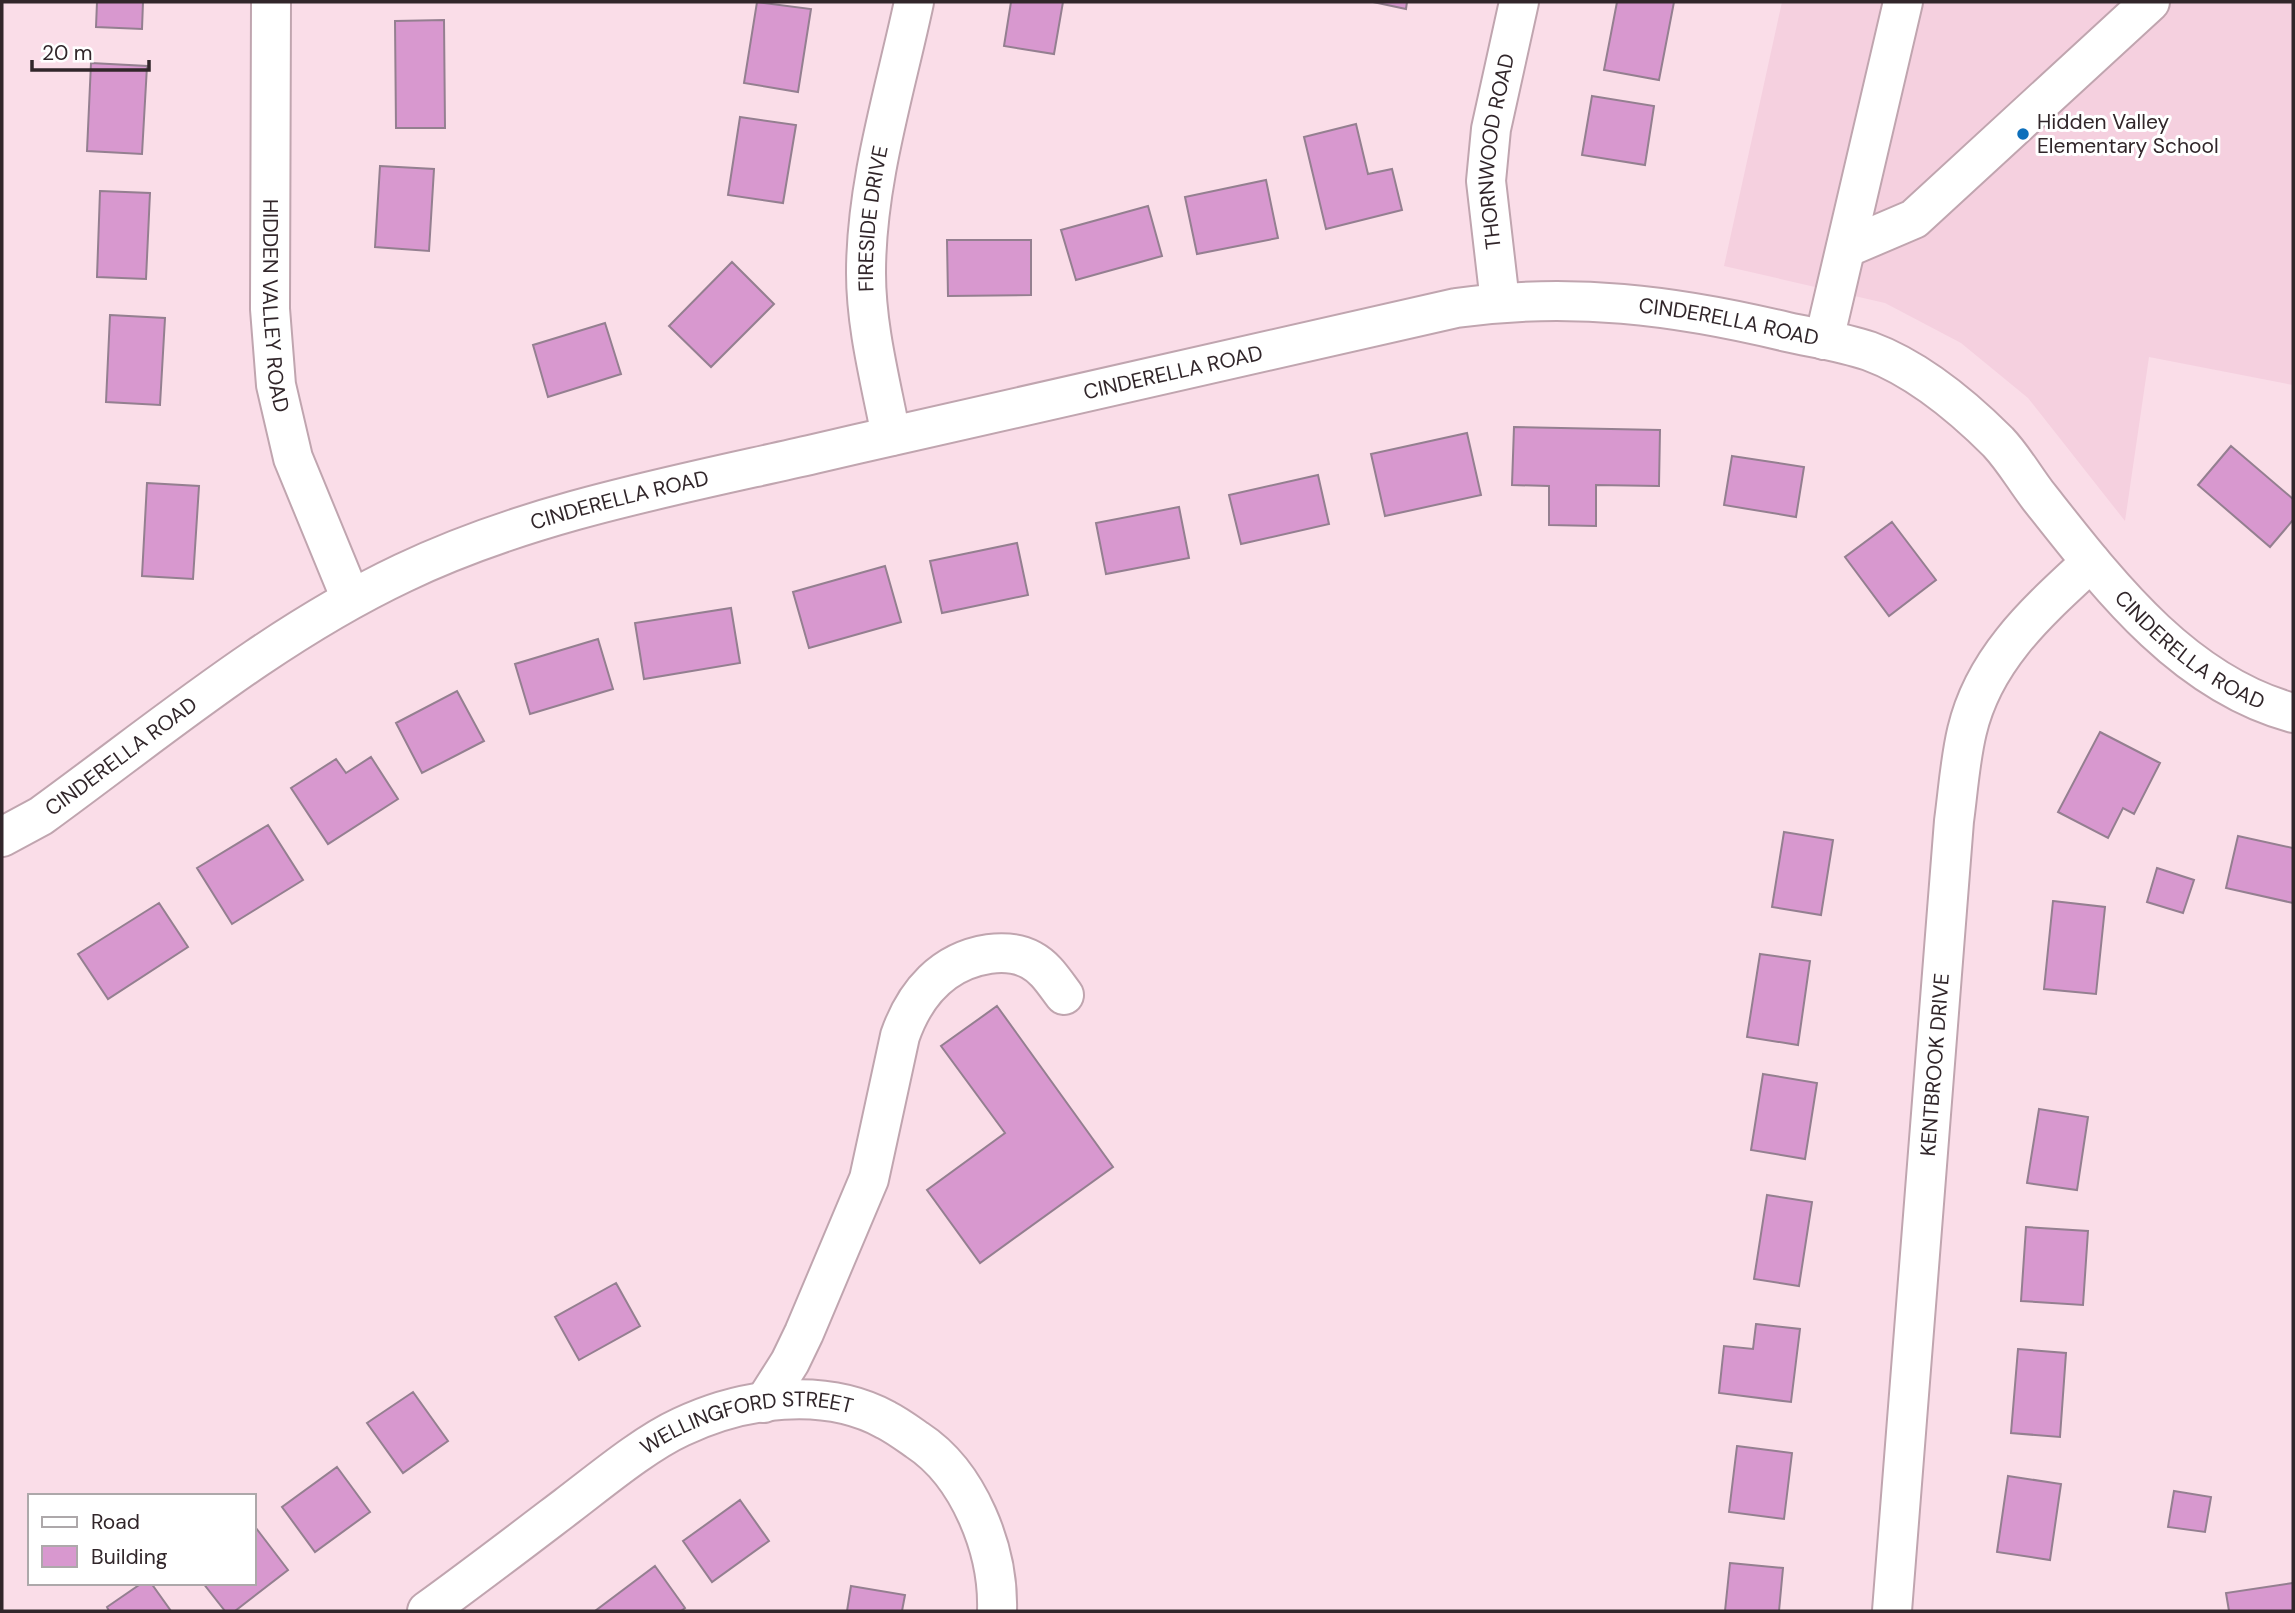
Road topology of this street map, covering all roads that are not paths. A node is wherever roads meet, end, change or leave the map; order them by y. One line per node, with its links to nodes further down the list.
1 (271, 2): 11 (street, HIDDEN VALLEY ROAD)
2 (914, 2): 9 (street, FIRESIDE DRIVE)
3 (1519, 2): 7 (street, THORNWOOD ROAD)
4 (1903, 2): 6 (street)
5 (2150, 2): 6 (street)
6 (1846, 248): 8 (street)
7 (1500, 302): 8 (street, CINDERELLA ROAD); 9 (street, CINDERELLA ROAD)
8 (1824, 340): 10 (street, CINDERELLA ROAD)
9 (891, 436): 11 (street, CINDERELLA ROAD)
10 (2091, 562): 12 (street, CINDERELLA ROAD); 18 (street, KENTBROOK DRIVE)
11 (351, 599): 13 (street, CINDERELLA ROAD)
12 (2293, 713)
13 (2, 836)
14 (1064, 995): 15 (street)
15 (764, 1403): 16 (street, WELLINGFORD STREET); 17 (street, WELLINGFORD STREET)
16 (427, 1611)
17 (997, 1611)
18 (1892, 1611)

